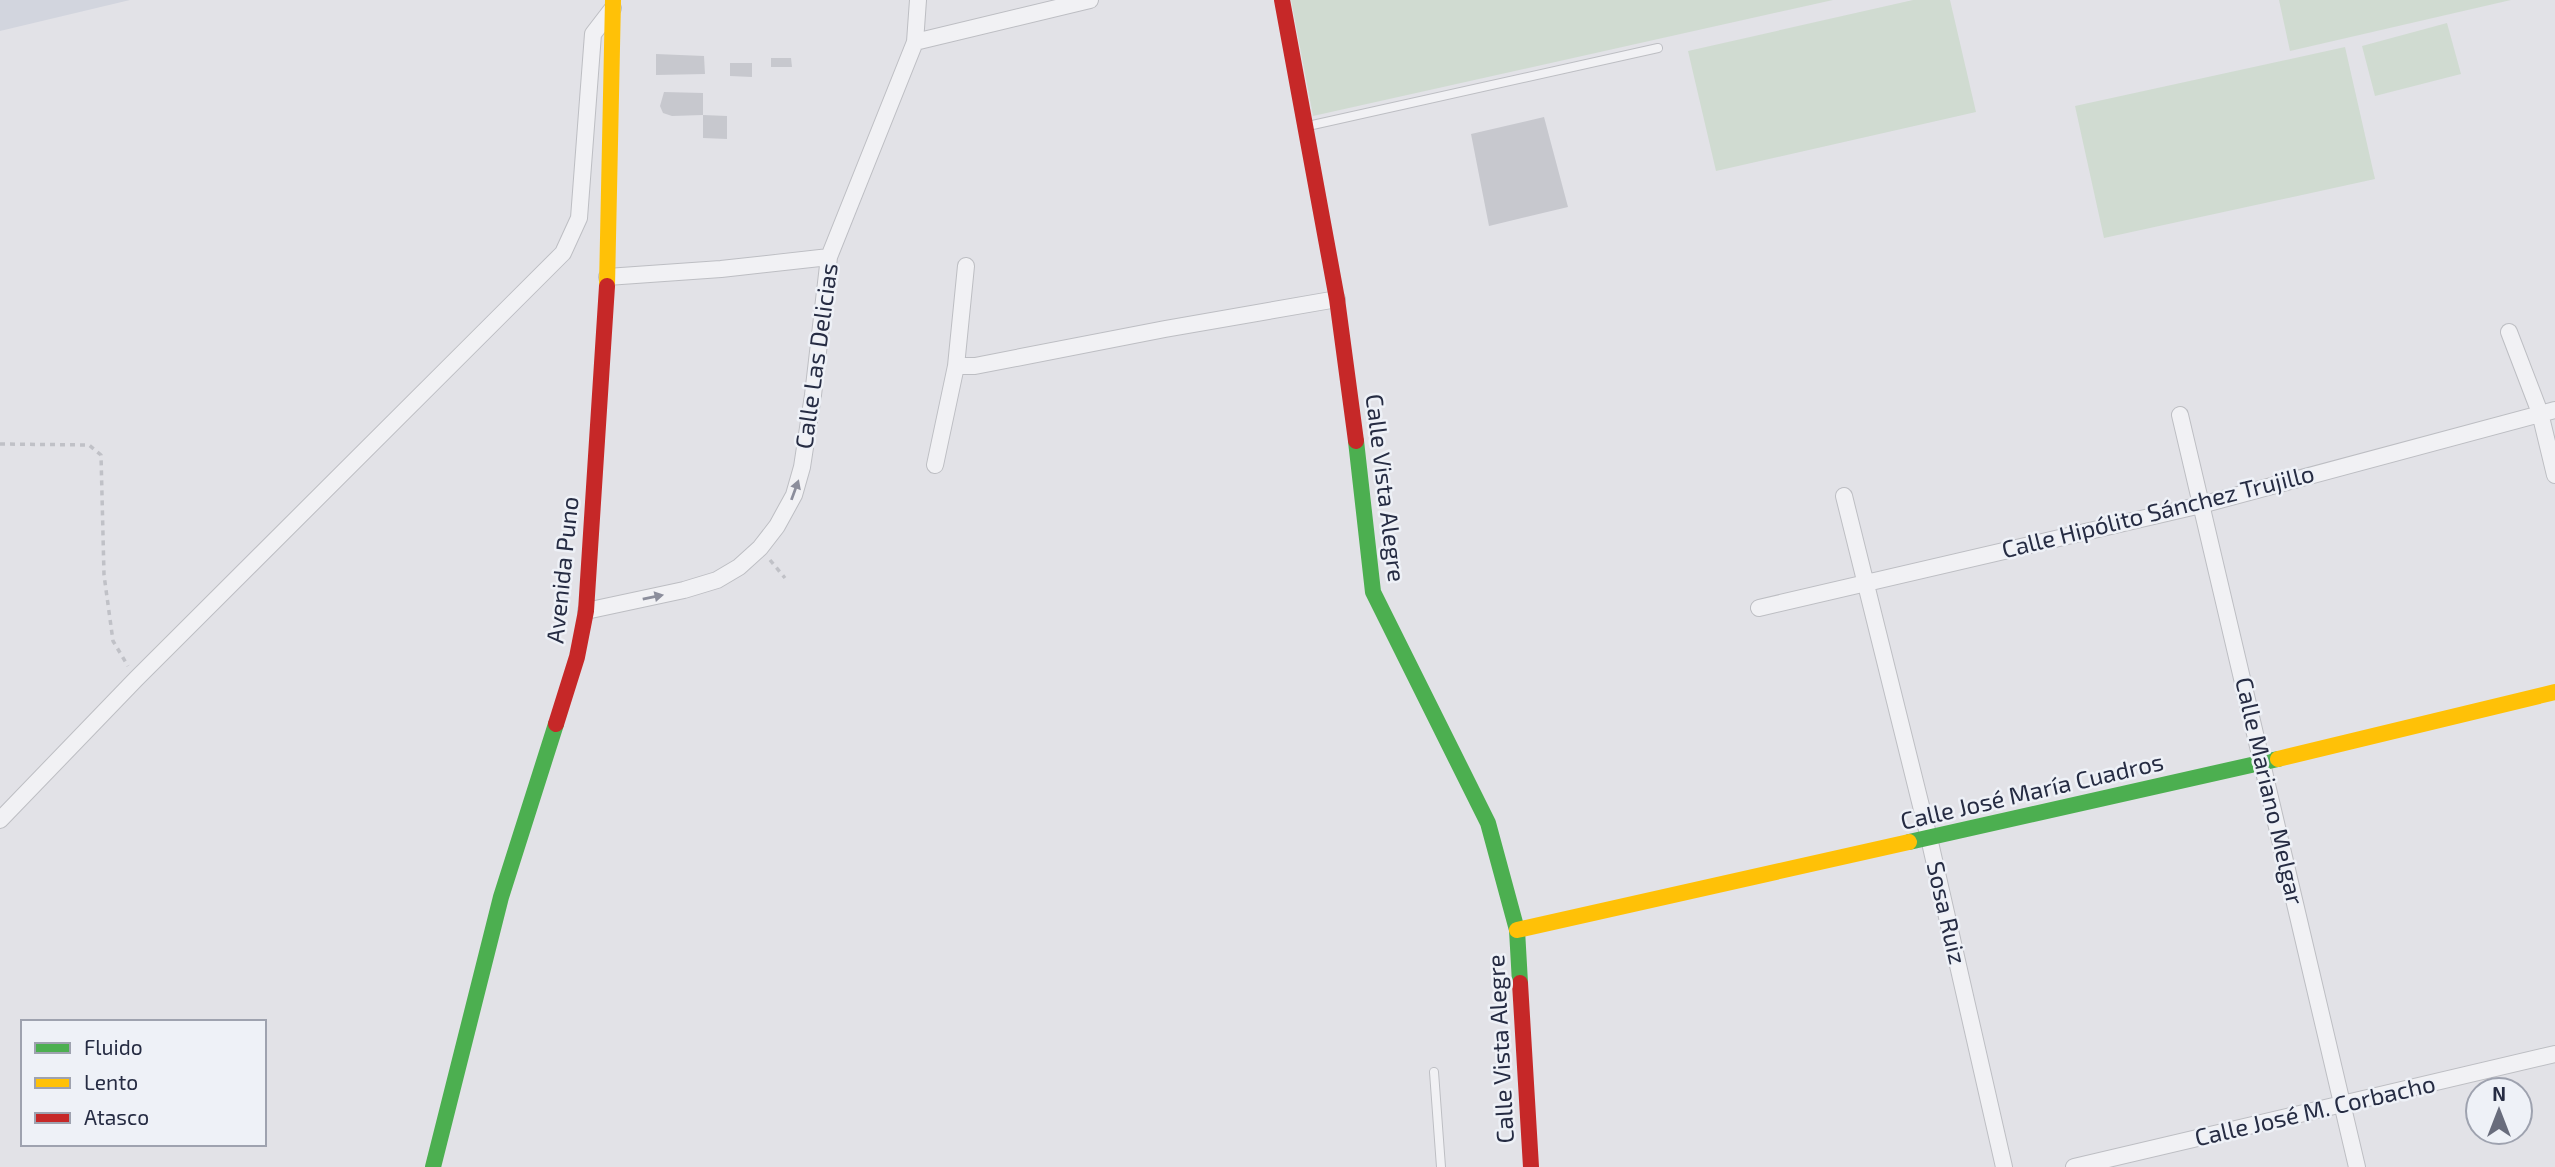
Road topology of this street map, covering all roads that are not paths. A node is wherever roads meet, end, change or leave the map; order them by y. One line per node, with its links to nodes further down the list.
1 (918, 0): 5 (street, Calle Las Delicias)
2 (1090, 0): 5 (street)
3 (1282, 0): 7 (street, Calle Vista Alegre)
4 (613, 4): 10 (street, Avenida Puno); 25 (street)
5 (915, 42): 8 (street, Calle Las Delicias)
6 (1658, 48): 7 (lane)
7 (1305, 126): 11 (street, Calle Vista Alegre)
8 (829, 257): 10 (street); 22 (street, Calle Las Delicias, one-way to 8)
9 (966, 266): 13 (street)
10 (607, 277): 22 (street, Avenida Puno)
11 (1337, 299): 13 (street); 27 (street, Calle Vista Alegre)
12 (2509, 332): 14 (street)
13 (956, 366): 16 (street)
14 (2547, 412): 17 (street); 19 (street, Calle Hipólito Sánchez Trujillo)
15 (2180, 415): 19 (street, Calle Mariano Melgar)
16 (935, 465)
17 (2555, 475)
18 (1844, 496): 20 (street, Sosa Ruiz)
19 (2201, 505): 20 (street, Calle Hipólito Sánchez Trujillo); 24 (street, Calle Mariano Melgar)
20 (1866, 582): 21 (street, Calle Hipólito Sánchez Trujillo); 26 (street, Sosa Ruiz)
21 (1759, 608)
22 (586, 611): 31 (street, Avenida Puno)
23 (2555, 692): 24 (street, Calle José María Cuadros)
24 (2262, 763): 26 (street, Calle José María Cuadros); 30 (street, Calle Mariano Melgar)
25 (0, 820)
26 (1929, 838): 27 (street, Calle José María Cuadros); 34 (street, Sosa Ruiz)
27 (1517, 930): 33 (street, Calle Vista Alegre)
28 (2555, 1054): 30 (street, Calle José M. Corbacho)
29 (1434, 1072): 32 (lane)
30 (2342, 1105): 35 (street, Calle José M. Corbacho); 36 (street, Calle Mariano Melgar)
31 (433, 1167)
32 (1441, 1167)
33 (1531, 1167)
34 (2004, 1167)
35 (2074, 1167)
36 (2357, 1167)

